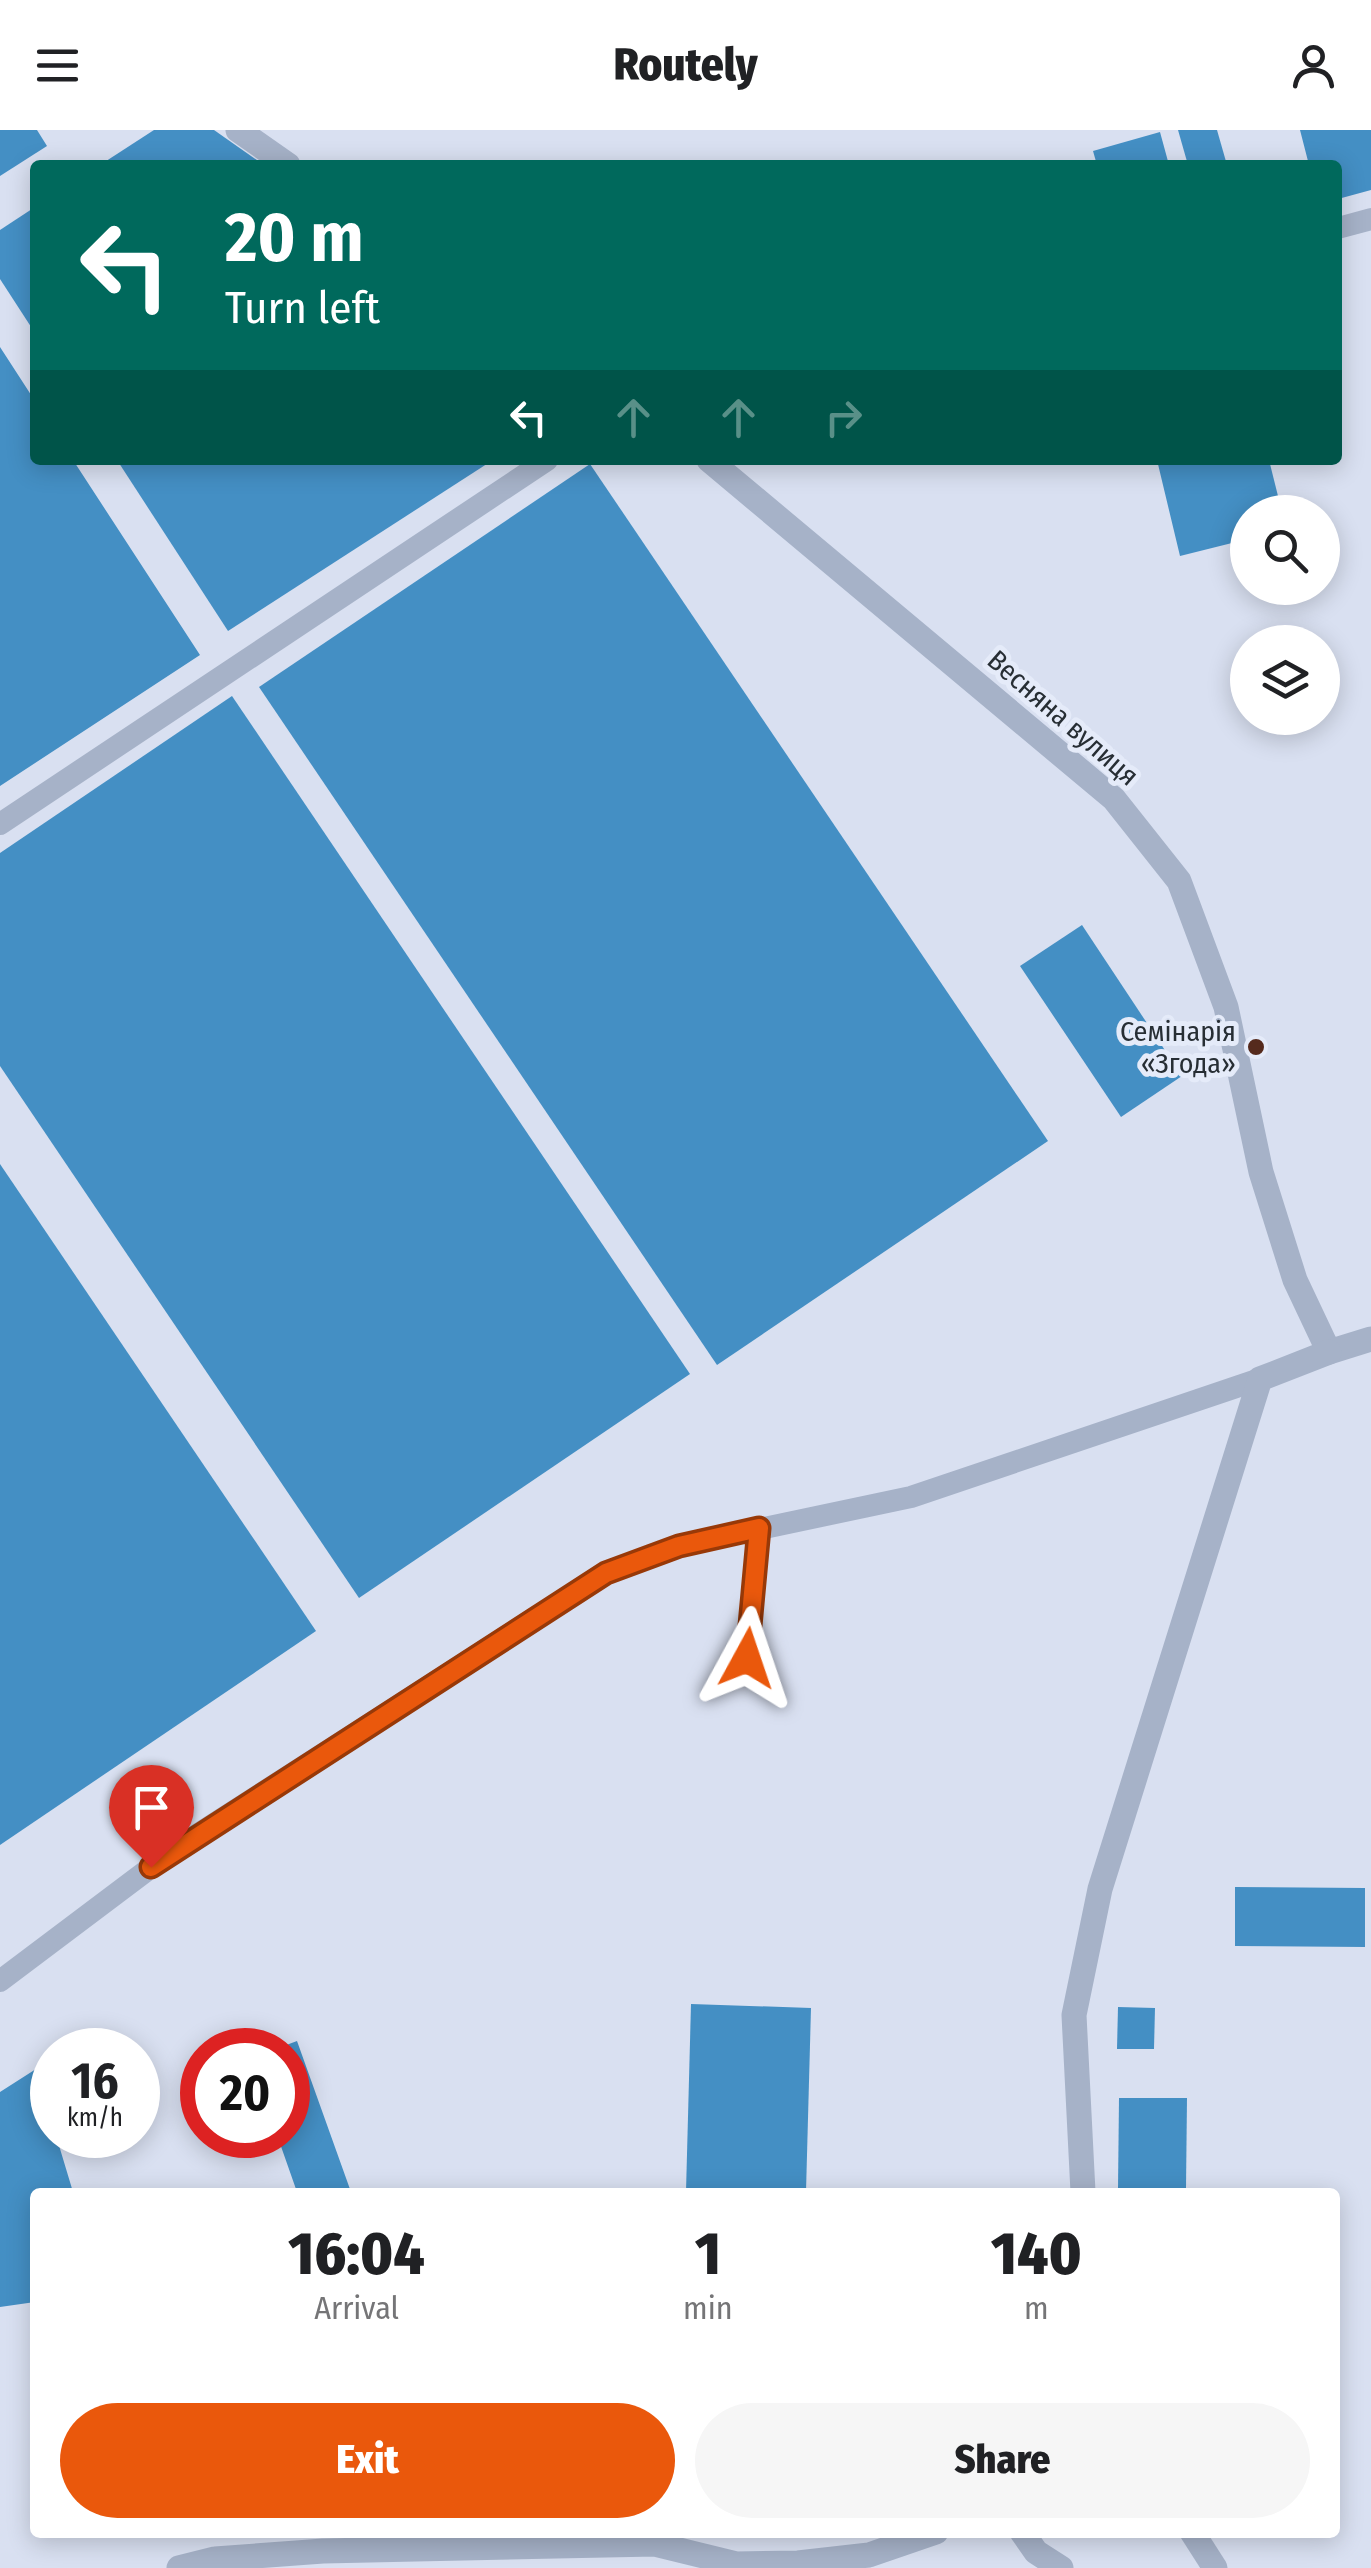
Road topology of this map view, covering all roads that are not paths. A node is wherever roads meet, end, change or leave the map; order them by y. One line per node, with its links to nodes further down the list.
1 (238, 130): 2 (street)
2 (281, 160)
3 (1371, 219): 4 (lane)
4 (1342, 227)
5 (539, 465): 7 (lane)
6 (716, 465): 9 (street, Весняна вулиця)
7 (0, 824)
8 (1371, 1338): 9 (street)
9 (1329, 1352): 10 (street)
10 (1260, 1379): 11 (lane); 14 (street)
11 (759, 1528): 12 (lane); 13 (lane)
12 (747, 1658)
13 (0, 1982)
14 (1083, 2188)
15 (919, 2538): 18 (street)
16 (1196, 2538): 20 (street)
17 (1031, 2551): 19 (street)
18 (178, 2568)
19 (1061, 2568)
20 (1215, 2568)

